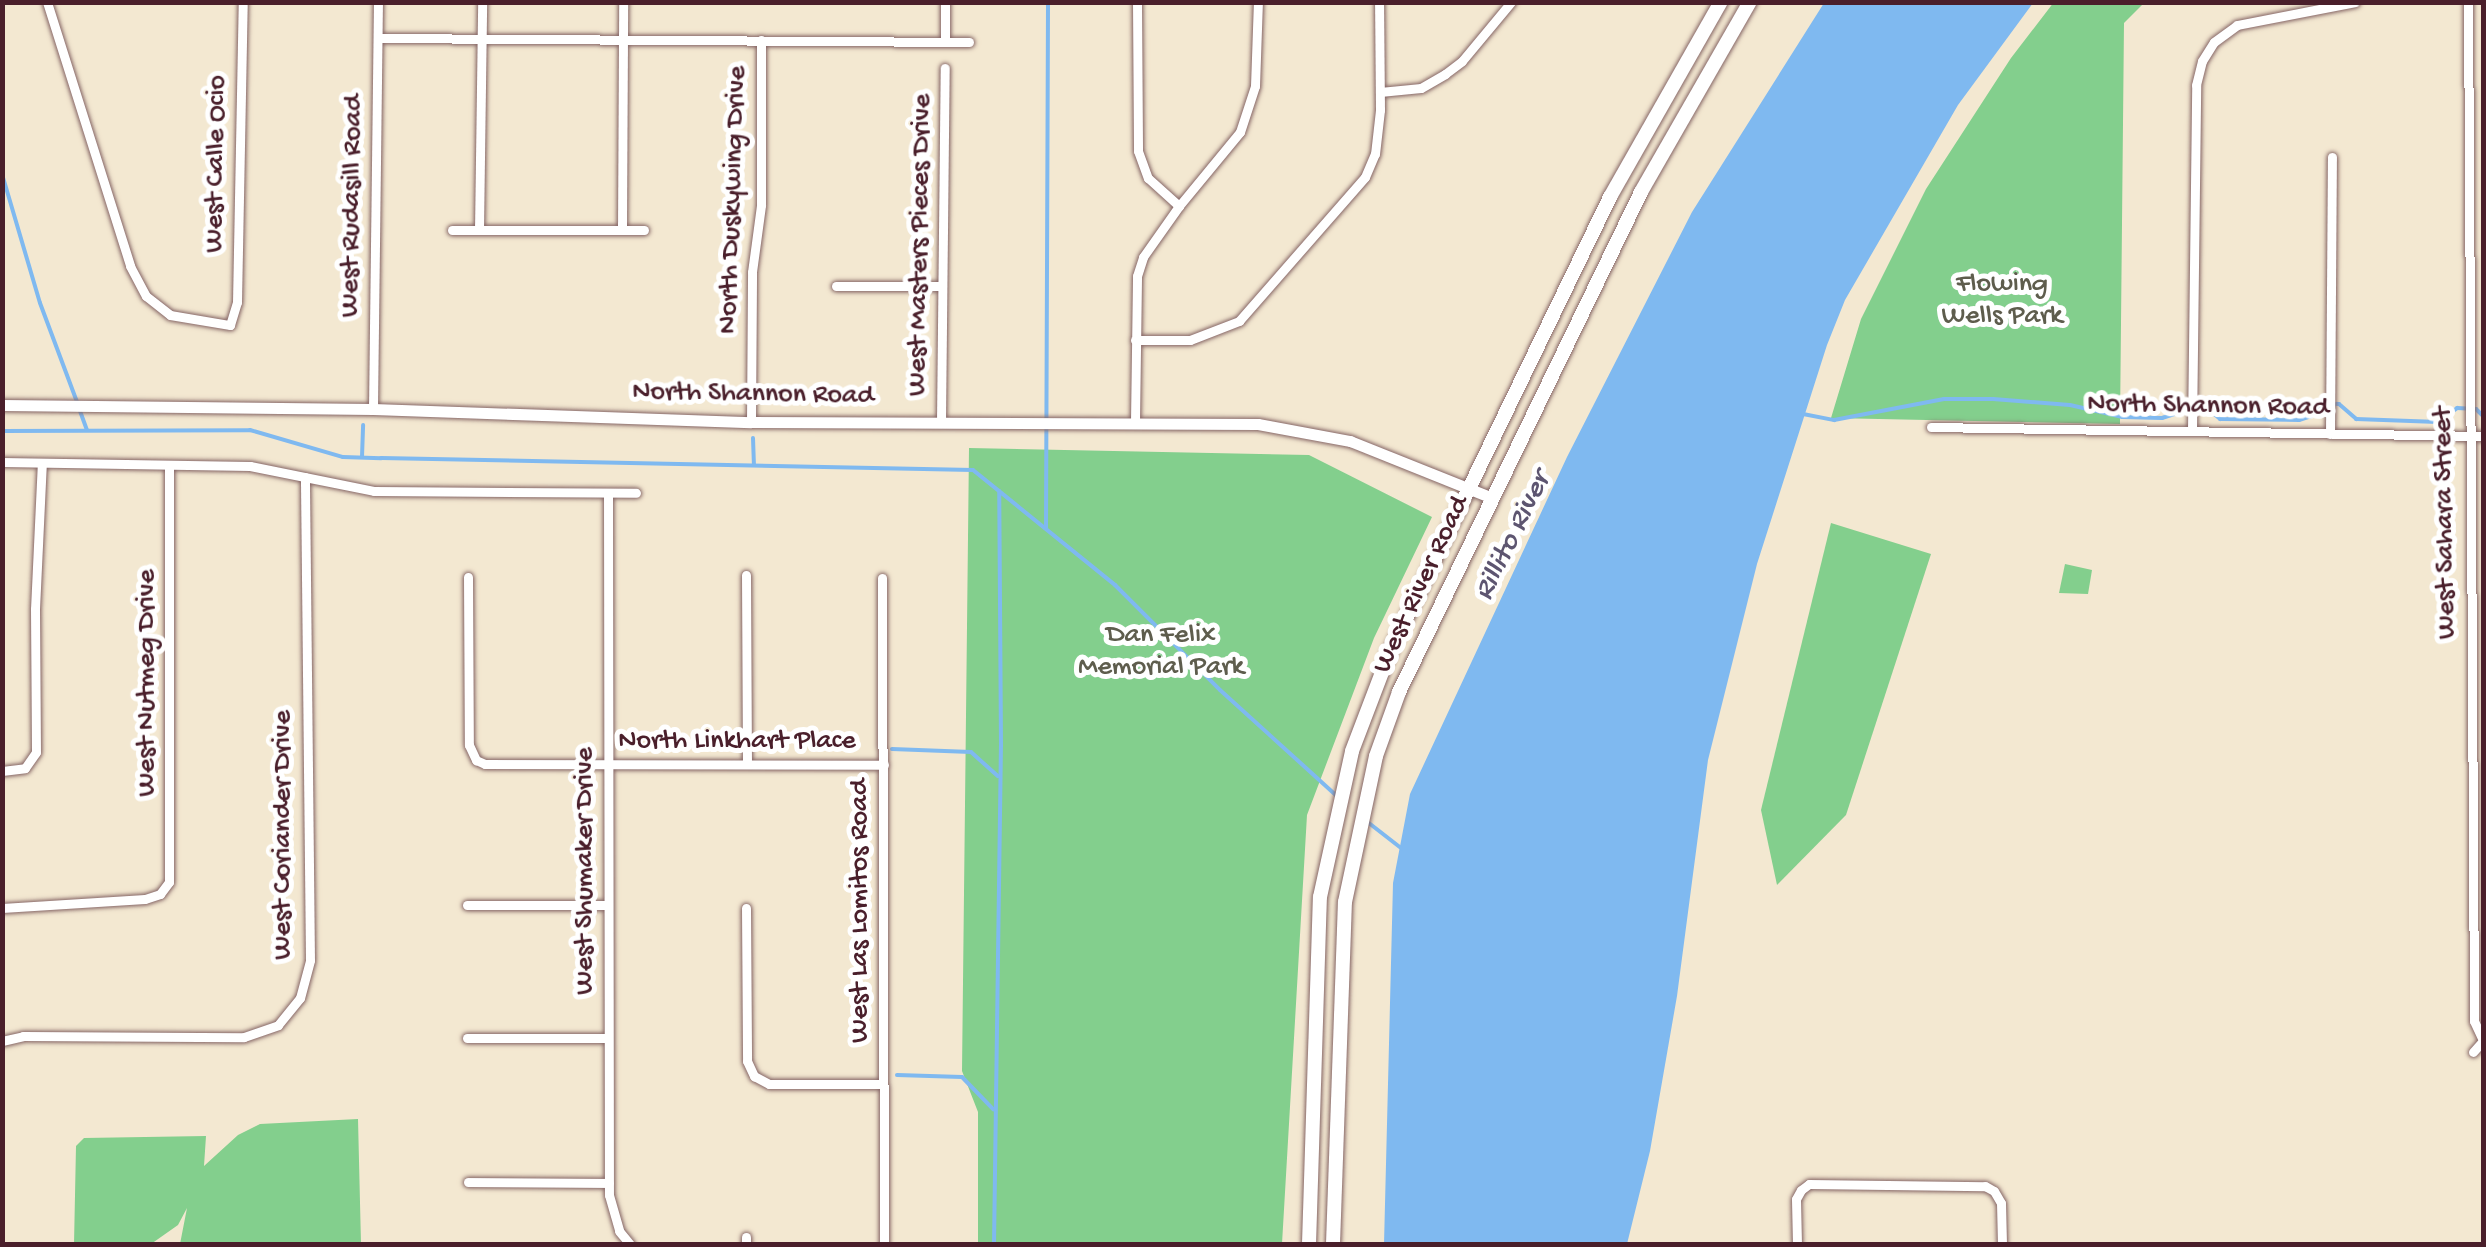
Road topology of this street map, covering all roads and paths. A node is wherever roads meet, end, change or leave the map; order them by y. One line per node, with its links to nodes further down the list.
1 (47, 2): 2 (street, West Calle Ocio)
2 (242, 2)
3 (378, 2): 15 (street, West Rudasill Road)
4 (482, 2): 16 (street)
5 (623, 2): 17 (street)
6 (945, 2): 19 (street)
7 (1137, 2): 24 (street)
8 (1258, 2): 24 (street)
9 (1379, 2): 22 (street)
10 (1511, 2): 22 (street)
11 (1721, 2): 46 (main road, West River Road)
12 (1750, 2): 49 (main road, West River Road)
13 (2355, 2): 38 (street)
14 (2468, 2): 40 (street, West Sahara Street)
15 (378, 38): 16 (street); 33 (street, West Rudasill Road)
16 (481, 40): 17 (street); 26 (street)
17 (623, 40): 18 (street); 27 (street)
18 (761, 40): 19 (street); 34 (street, North Duskywing Drive)
19 (945, 42): 20 (street)
20 (970, 42)
21 (945, 68): 30 (street, West Masters Pieces Drive)
22 (1380, 92): 31 (street)
23 (2332, 157): 39 (street)
24 (1178, 206): 31 (street)
25 (452, 230): 26 (street)
26 (478, 230): 27 (street)
27 (622, 230): 28 (street)
28 (644, 230)
29 (836, 286): 30 (street)
30 (942, 286): 35 (street, West Masters Pieces Drive)
31 (1135, 340): 36 (street)
32 (2, 405): 33 (street, North Shannon Road)
33 (373, 409): 34 (street, North Shannon Road)
34 (751, 422): 35 (street, North Shannon Road)
35 (941, 422): 36 (street, North Shannon Road)
36 (1136, 422): 46 (street, North Shannon Road)
37 (1931, 427): 38 (street, North Shannon Road)
38 (2192, 431): 39 (street, North Shannon Road)
39 (2330, 434): 40 (street, North Shannon Road)
40 (2468, 436): 41 (street, North Shannon Road); 64 (street, West Sahara Street)
41 (2484, 436)
42 (2, 462): 43 (street)
43 (42, 463): 44 (street); 56 (street)
44 (169, 468): 45 (street); 59 (street, West Nutmeg Drive)
45 (305, 477): 47 (street); 63 (street, West Coriander Drive)
46 (1468, 487): 49 (street, North Shannon Road); 71 (main road, West River Road)
47 (608, 493): 48 (street); 55 (street, West Shumaker Drive)
48 (636, 493)
49 (1490, 498): 72 (main road, West River Road)
50 (746, 575): 53 (street)
51 (468, 577): 55 (street, North Linkhart Place)
52 (882, 578): 54 (street, West Las Lomitos Road)
53 (747, 764): 54 (street, North Linkhart Place); 55 (street, North Linkhart Place)
54 (884, 765): 66 (street, West Las Lomitos Road)
55 (608, 766): 58 (street, West Shumaker Drive)
56 (2, 771)
57 (467, 904): 58 (street)
58 (608, 904): 62 (street, West Shumaker Drive)
59 (2, 908)
60 (746, 908): 66 (street)
61 (467, 1038): 62 (street)
62 (608, 1038): 68 (street, West Shumaker Drive)
63 (2, 1041)
64 (2483, 1041): 65 (street)
65 (2473, 1052)
66 (884, 1084): 70 (street, West Las Lomitos Road)
67 (468, 1182): 68 (street)
68 (609, 1182): 69 (street, West Shumaker Drive)
69 (630, 1244)
70 (884, 1244)
71 (1308, 1244)
72 (1333, 1244)
73 (1797, 1244): 74 (street)
74 (2002, 1244)

